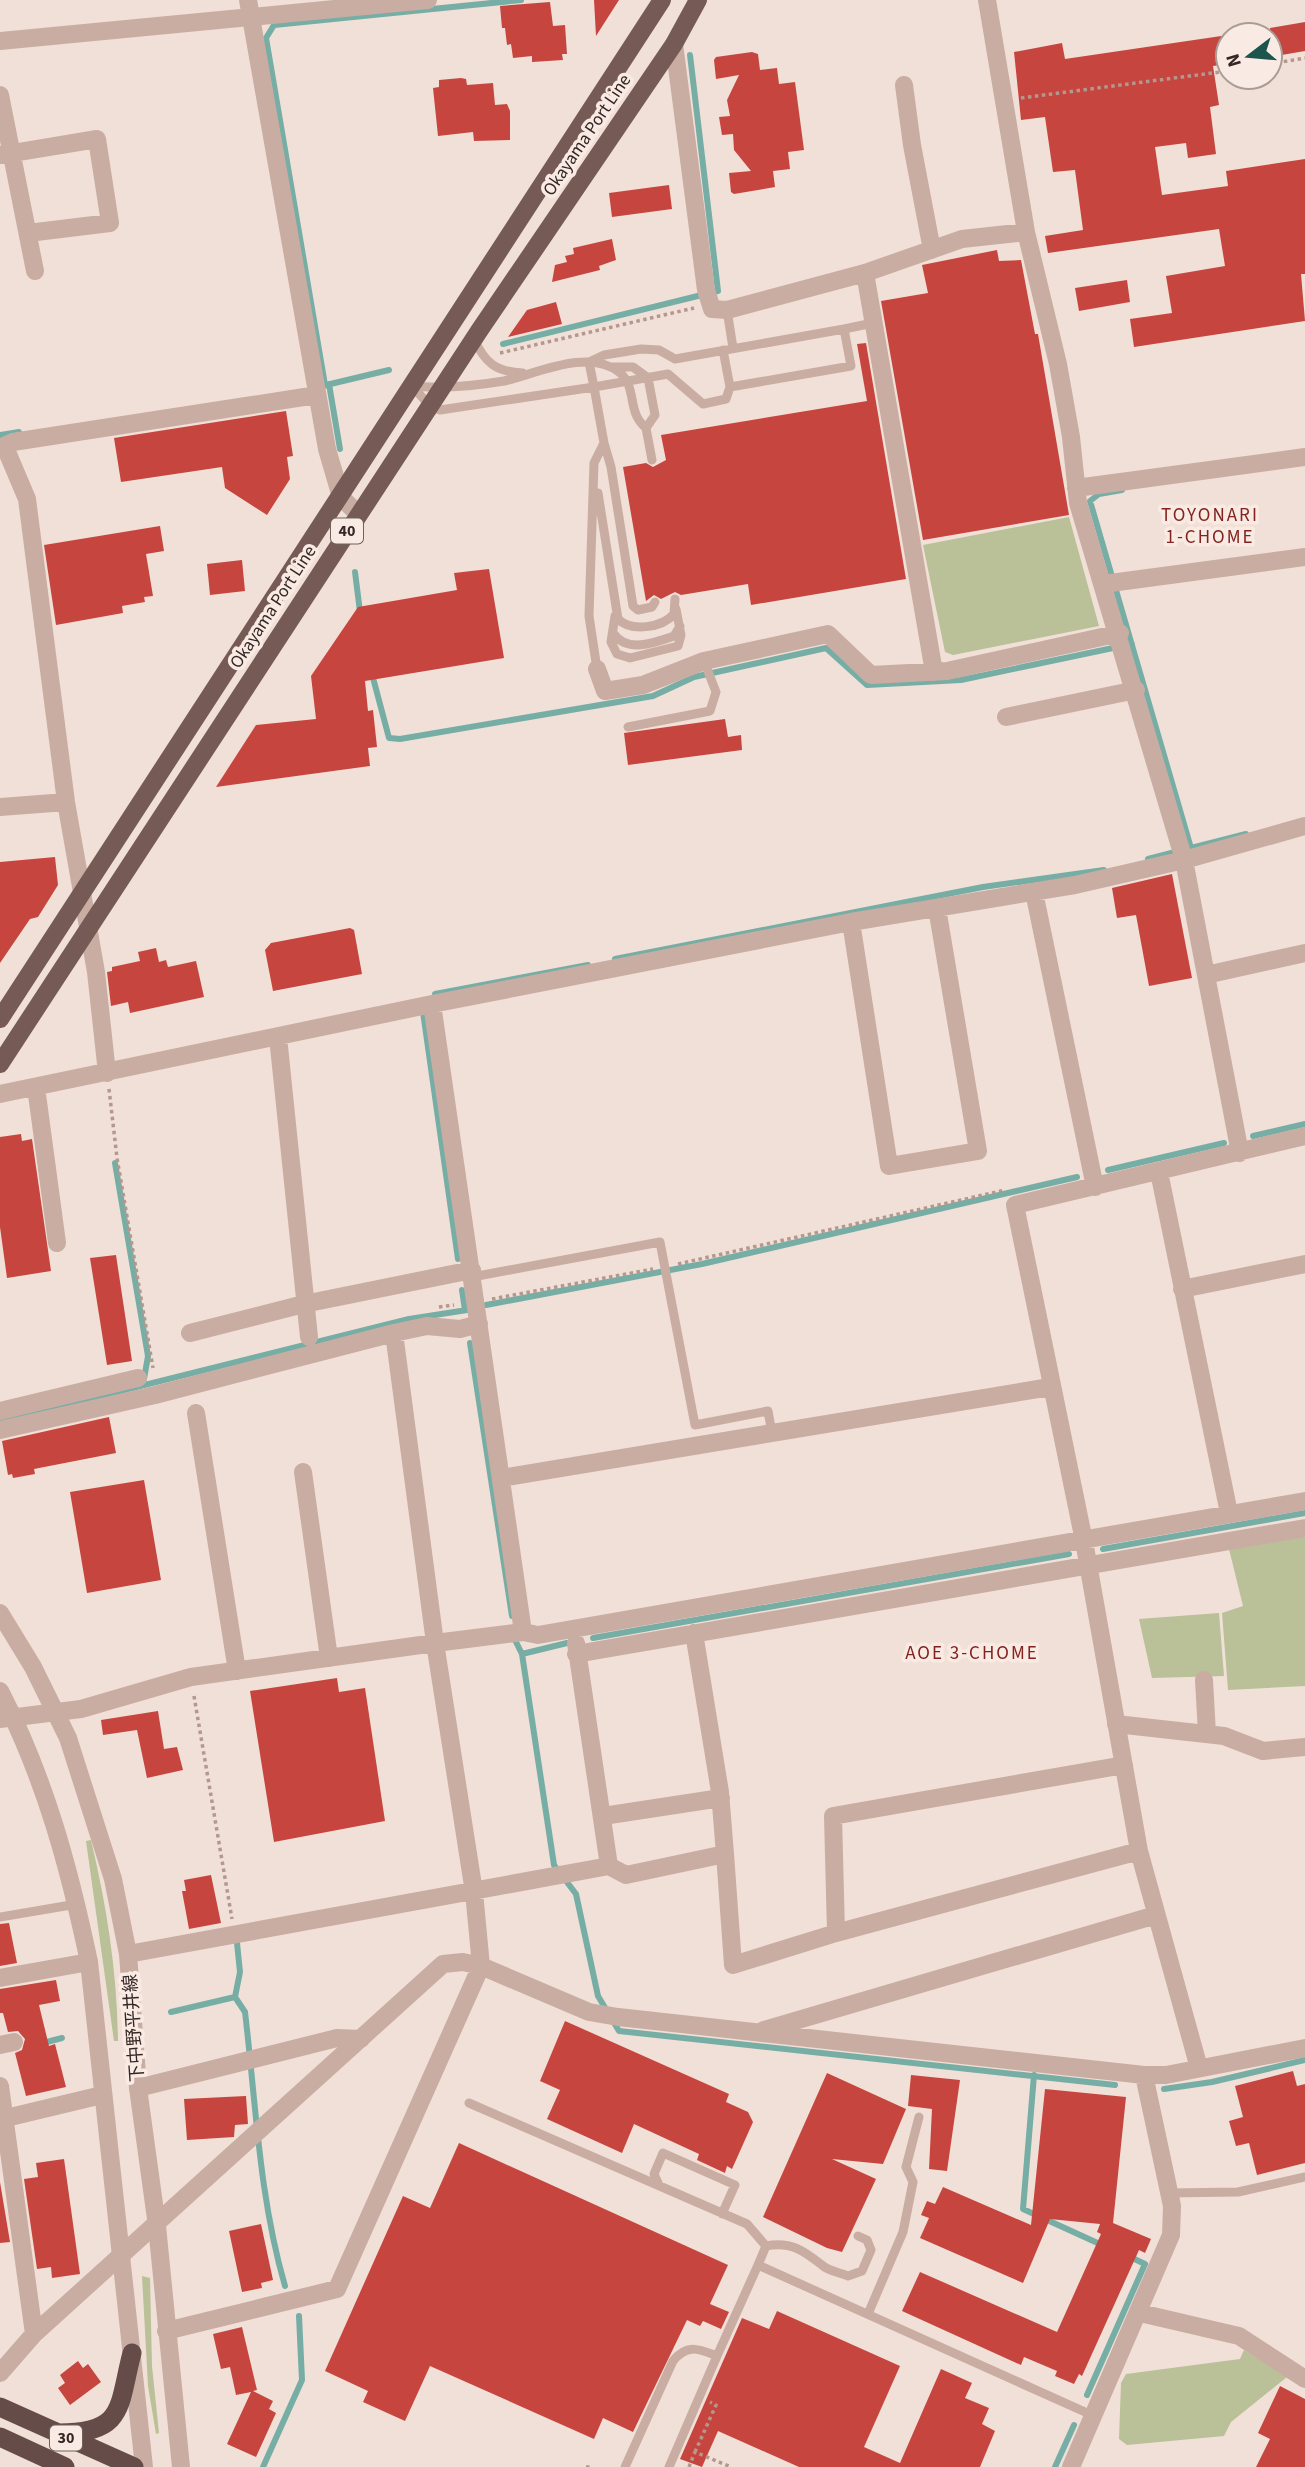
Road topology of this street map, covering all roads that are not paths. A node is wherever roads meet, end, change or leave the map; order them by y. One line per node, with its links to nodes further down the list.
1 (248, 0): 6 (street)
2 (428, 0): 6 (street)
3 (662, 0): 27 (main road, Okayama Port Line / 40)
4 (698, 0): 8 (main road, Okayama Port Line / 40)
5 (987, 0): 12 (street)
6 (251, 19): 7 (street); 31 (street)
7 (0, 41)
8 (674, 44): 17 (street); 20 (main road, Okayama Port Line / 40)
9 (904, 85): 14 (street)
10 (0, 95): 11 (street)
11 (7, 153): 13 (street); 13 (street)
12 (1026, 232): 14 (street); 39 (street)
13 (28, 233): 15 (street)
14 (932, 250): 16 (street)
15 (34, 271)
16 (865, 274): 17 (street); 18 (street)
17 (727, 310): 21 (lane)
18 (873, 323): 19 (lane); 49 (street)
19 (844, 329): 21 (lane); 29 (lane)
20 (474, 339): 24 (lane); 30 (main road, Okayama Port Line / 40)
21 (728, 349): 22 (lane); 29 (lane)
22 (589, 362): 23 (lane); 24 (lane); 28 (lane)
23 (605, 367): 25 (lane); 26 (lane)
24 (528, 373): 30 (lane)
25 (648, 378): 26 (lane); 29 (lane); 33 (lane)
26 (626, 382): 28 (lane); 33 (lane)
27 (412, 386): 30 (lane); 32 (lane); 40 (main road, Okayama Port Line / 40)
28 (594, 387): 32 (lane); 34 (lane)
29 (730, 387)
30 (443, 388): 32 (main road, Okayama Port Line / 40)
31 (317, 395): 35 (street); 40 (street)
32 (431, 407): 41 (main road, Okayama Port Line / 40)
33 (646, 428): 37 (lane)
34 (604, 443): 38 (lane); 44 (lane)
35 (2, 447): 53 (street)
36 (1305, 457): 39 (street)
37 (652, 460)
38 (594, 463): 45 (lane); 48 (lane)
39 (1076, 488): 43 (street)
40 (341, 497): 41 (street); 58 (main road, Okayama Port Line / 40)
41 (358, 514): 61 (main road, Okayama Port Line / 40)
42 (1305, 557): 43 (street)
43 (1110, 583): 46 (street)
44 (655, 602)
45 (615, 614): 45 (lane)
46 (1122, 642): 49 (street); 50 (street)
47 (705, 664): 48 (street); 49 (street); 52 (lane)
48 (597, 669)
49 (934, 672)
50 (1136, 690): 51 (street); 56 (street)
51 (1006, 717)
52 (628, 727)
53 (66, 802): 54 (street); 58 (street)
54 (0, 807)
55 (1305, 825): 56 (street)
56 (1182, 853): 57 (street); 63 (street)
57 (1034, 891): 59 (street); 74 (street)
58 (81, 894): 61 (street); 65 (main road, Okayama Port Line / 40)
59 (937, 908): 60 (street); 60 (street)
60 (851, 922): 64 (street)
61 (87, 932): 67 (main road, Okayama Port Line / 40); 68 (street)
62 (1305, 953): 63 (street)
63 (1206, 975): 72 (street)
64 (432, 1004): 66 (street); 77 (street)
65 (0, 1019)
66 (278, 1037): 68 (street); 79 (street)
67 (0, 1064)
68 (107, 1073): 69 (street)
69 (36, 1087): 70 (street); 75 (street)
70 (0, 1094)
71 (1304, 1140): 72 (street)
72 (1240, 1153): 73 (street)
73 (1159, 1172): 74 (street); 78 (street)
74 (1095, 1186): 85 (street)
75 (57, 1242)
76 (1305, 1264): 78 (street)
77 (472, 1274): 79 (street); 80 (street); 89 (lane)
78 (1182, 1289): 93 (street)
79 (304, 1304): 81 (street); 83 (street)
80 (479, 1324): 82 (street); 91 (street)
81 (190, 1333)
82 (394, 1333): 88 (street); 101 (street)
83 (309, 1337)
84 (145, 1378): 86 (street)
85 (1050, 1387): 89 (street); 95 (street)
86 (0, 1410)
87 (196, 1413): 104 (street)
88 (0, 1430)
89 (772, 1433): 91 (street)
90 (303, 1472): 103 (street)
91 (501, 1478): 99 (street)
92 (1305, 1501): 93 (street)
93 (1228, 1513): 95 (street)
94 (1305, 1528): 96 (street)
95 (1084, 1541): 96 (street); 98 (street)
96 (1088, 1564): 100 (street); 109 (street)
97 (0, 1613): 107 (street, 下中野平井線)
98 (576, 1629): 99 (street); 102 (street)
99 (523, 1632): 101 (street)
100 (694, 1633): 102 (street); 113 (street)
101 (435, 1643): 103 (street); 118 (street)
102 (576, 1654): 114 (street)
103 (329, 1658): 104 (street)
104 (237, 1671): 107 (street)
105 (1204, 1680): 110 (street)
106 (0, 1691): 108 (street, 下中野平井線)
107 (57, 1712): 108 (street); 123 (street, 下中野平井線)
108 (7, 1718): 119 (street, 下中野平井線)
109 (1116, 1724): 110 (street); 112 (street)
110 (1207, 1734): 111 (street)
111 (1305, 1747)
112 (1124, 1765): 115 (street); 122 (street)
113 (721, 1798): 114 (street); 116 (street)
114 (603, 1816): 117 (street)
115 (1139, 1852): 120 (street); 122 (street)
116 (725, 1854): 117 (street); 122 (street)
117 (609, 1866): 118 (street)
118 (474, 1892): 123 (street); 125 (street)
119 (77, 1903): 121 (lane); 124 (street, 下中野平井線)
120 (1156, 1915): 127 (street); 130 (street)
121 (0, 1917)
122 (836, 1933)
123 (128, 1954): 133 (street, 下中野平井線)
124 (89, 1962): 126 (street); 134 (street, 下中野平井線)
125 (481, 1966): 127 (street); 128 (street); 149 (street)
126 (0, 1978)
127 (754, 2033): 131 (street)
128 (361, 2039): 133 (street); 142 (street)
129 (1305, 2048): 130 (street)
130 (1199, 2068): 131 (street)
131 (1144, 2075): 140 (street)
132 (0, 2086): 137 (street)
133 (138, 2088): 142 (street, 下中野平井線)
134 (102, 2095): 137 (street); 145 (street, 下中野平井線)
135 (469, 2104): 139 (lane)
136 (919, 2117): 147 (lane)
137 (6, 2118): 150 (street)
138 (1305, 2177): 140 (lane)
139 (659, 2185): 141 (lane); 141 (lane)
140 (1169, 2193): 148 (street)
141 (722, 2214): 144 (lane)
142 (157, 2226): 145 (street); 149 (street, 下中野平井線)
143 (858, 2236): 144 (lane)
144 (766, 2246): 146 (lane)
145 (121, 2257): 150 (street); 151 (street, 下中野平井線)
146 (758, 2264): 147 (lane); 152 (lane)
147 (868, 2314): 156 (lane)
148 (1140, 2314): 154 (street); 156 (street)
149 (166, 2332): 162 (street, 下中野平井線)
150 (34, 2334): 153 (street)
151 (132, 2353): 157 (highway); 161 (street, 下中野平井線)
152 (717, 2356): 163 (lane); 164 (lane)
153 (0, 2373)
154 (1305, 2379)
155 (0, 2407): 157 (highway, 30)
156 (1094, 2416): 165 (street)
157 (55, 2433): 160 (highway, 30)
158 (0, 2437): 159 (highway, 30)
159 (65, 2467)
160 (134, 2467)
161 (144, 2467)
162 (181, 2467)
163 (625, 2467)
164 (669, 2467)
165 (1071, 2467)

